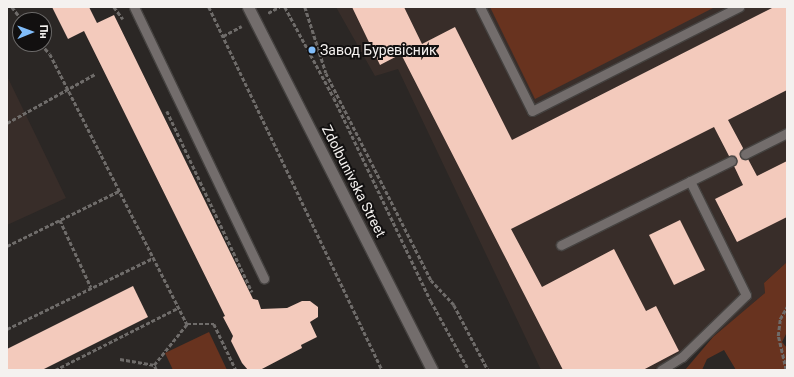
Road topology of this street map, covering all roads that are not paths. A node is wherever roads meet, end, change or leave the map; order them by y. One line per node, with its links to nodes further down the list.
1 (134, 7): 10 (lane)
2 (248, 7): 11 (street, Zdolbunivska Street)
3 (480, 7): 4 (lane)
4 (738, 7)
5 (787, 133): 6 (lane)
6 (746, 154)
7 (731, 161): 8 (lane)
8 (690, 181): 9 (lane); 12 (lane)
9 (561, 244)
10 (264, 278)
11 (432, 370)
12 (661, 370)

